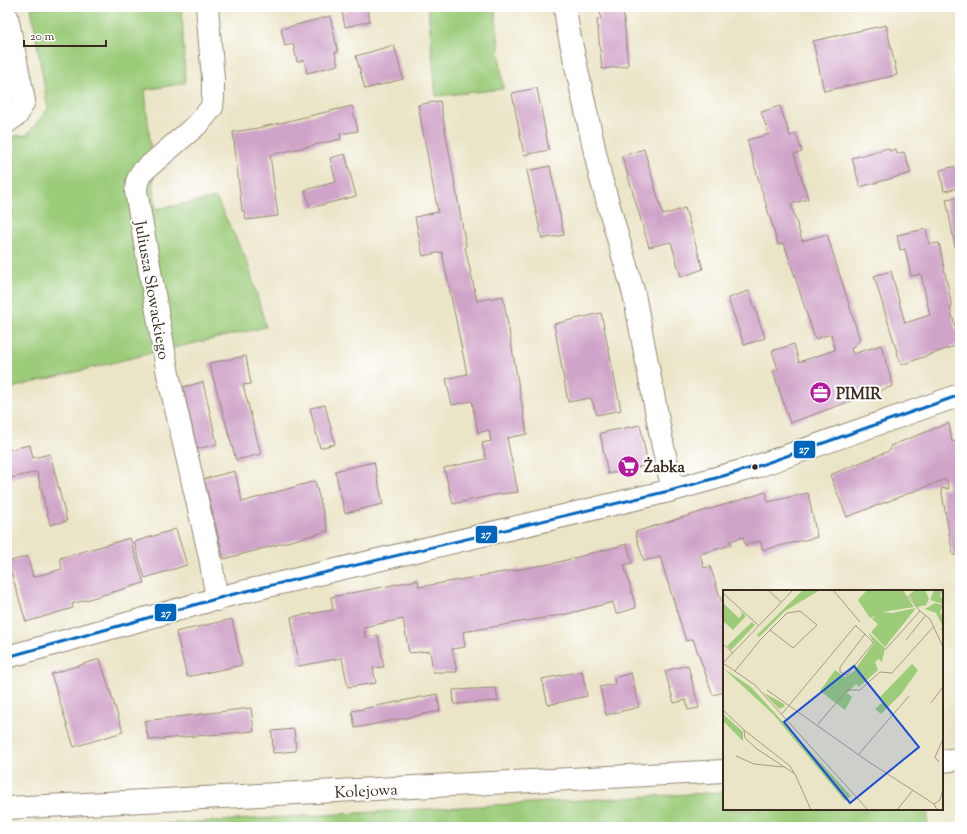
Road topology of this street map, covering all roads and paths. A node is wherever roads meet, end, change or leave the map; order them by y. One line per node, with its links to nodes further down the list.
1 (207, 7): 7 (street, Juliusza Słowackiego)
2 (565, 7): 6 (street)
3 (7, 17): 4 (street)
4 (7, 122)
5 (960, 395): 6 (street)
6 (673, 490): 7 (street)
7 (217, 600): 8 (street)
8 (7, 657)
9 (960, 759): 10 (street)
10 (943, 760)
11 (723, 772): 12 (street, Kolejowa)
12 (7, 808)

